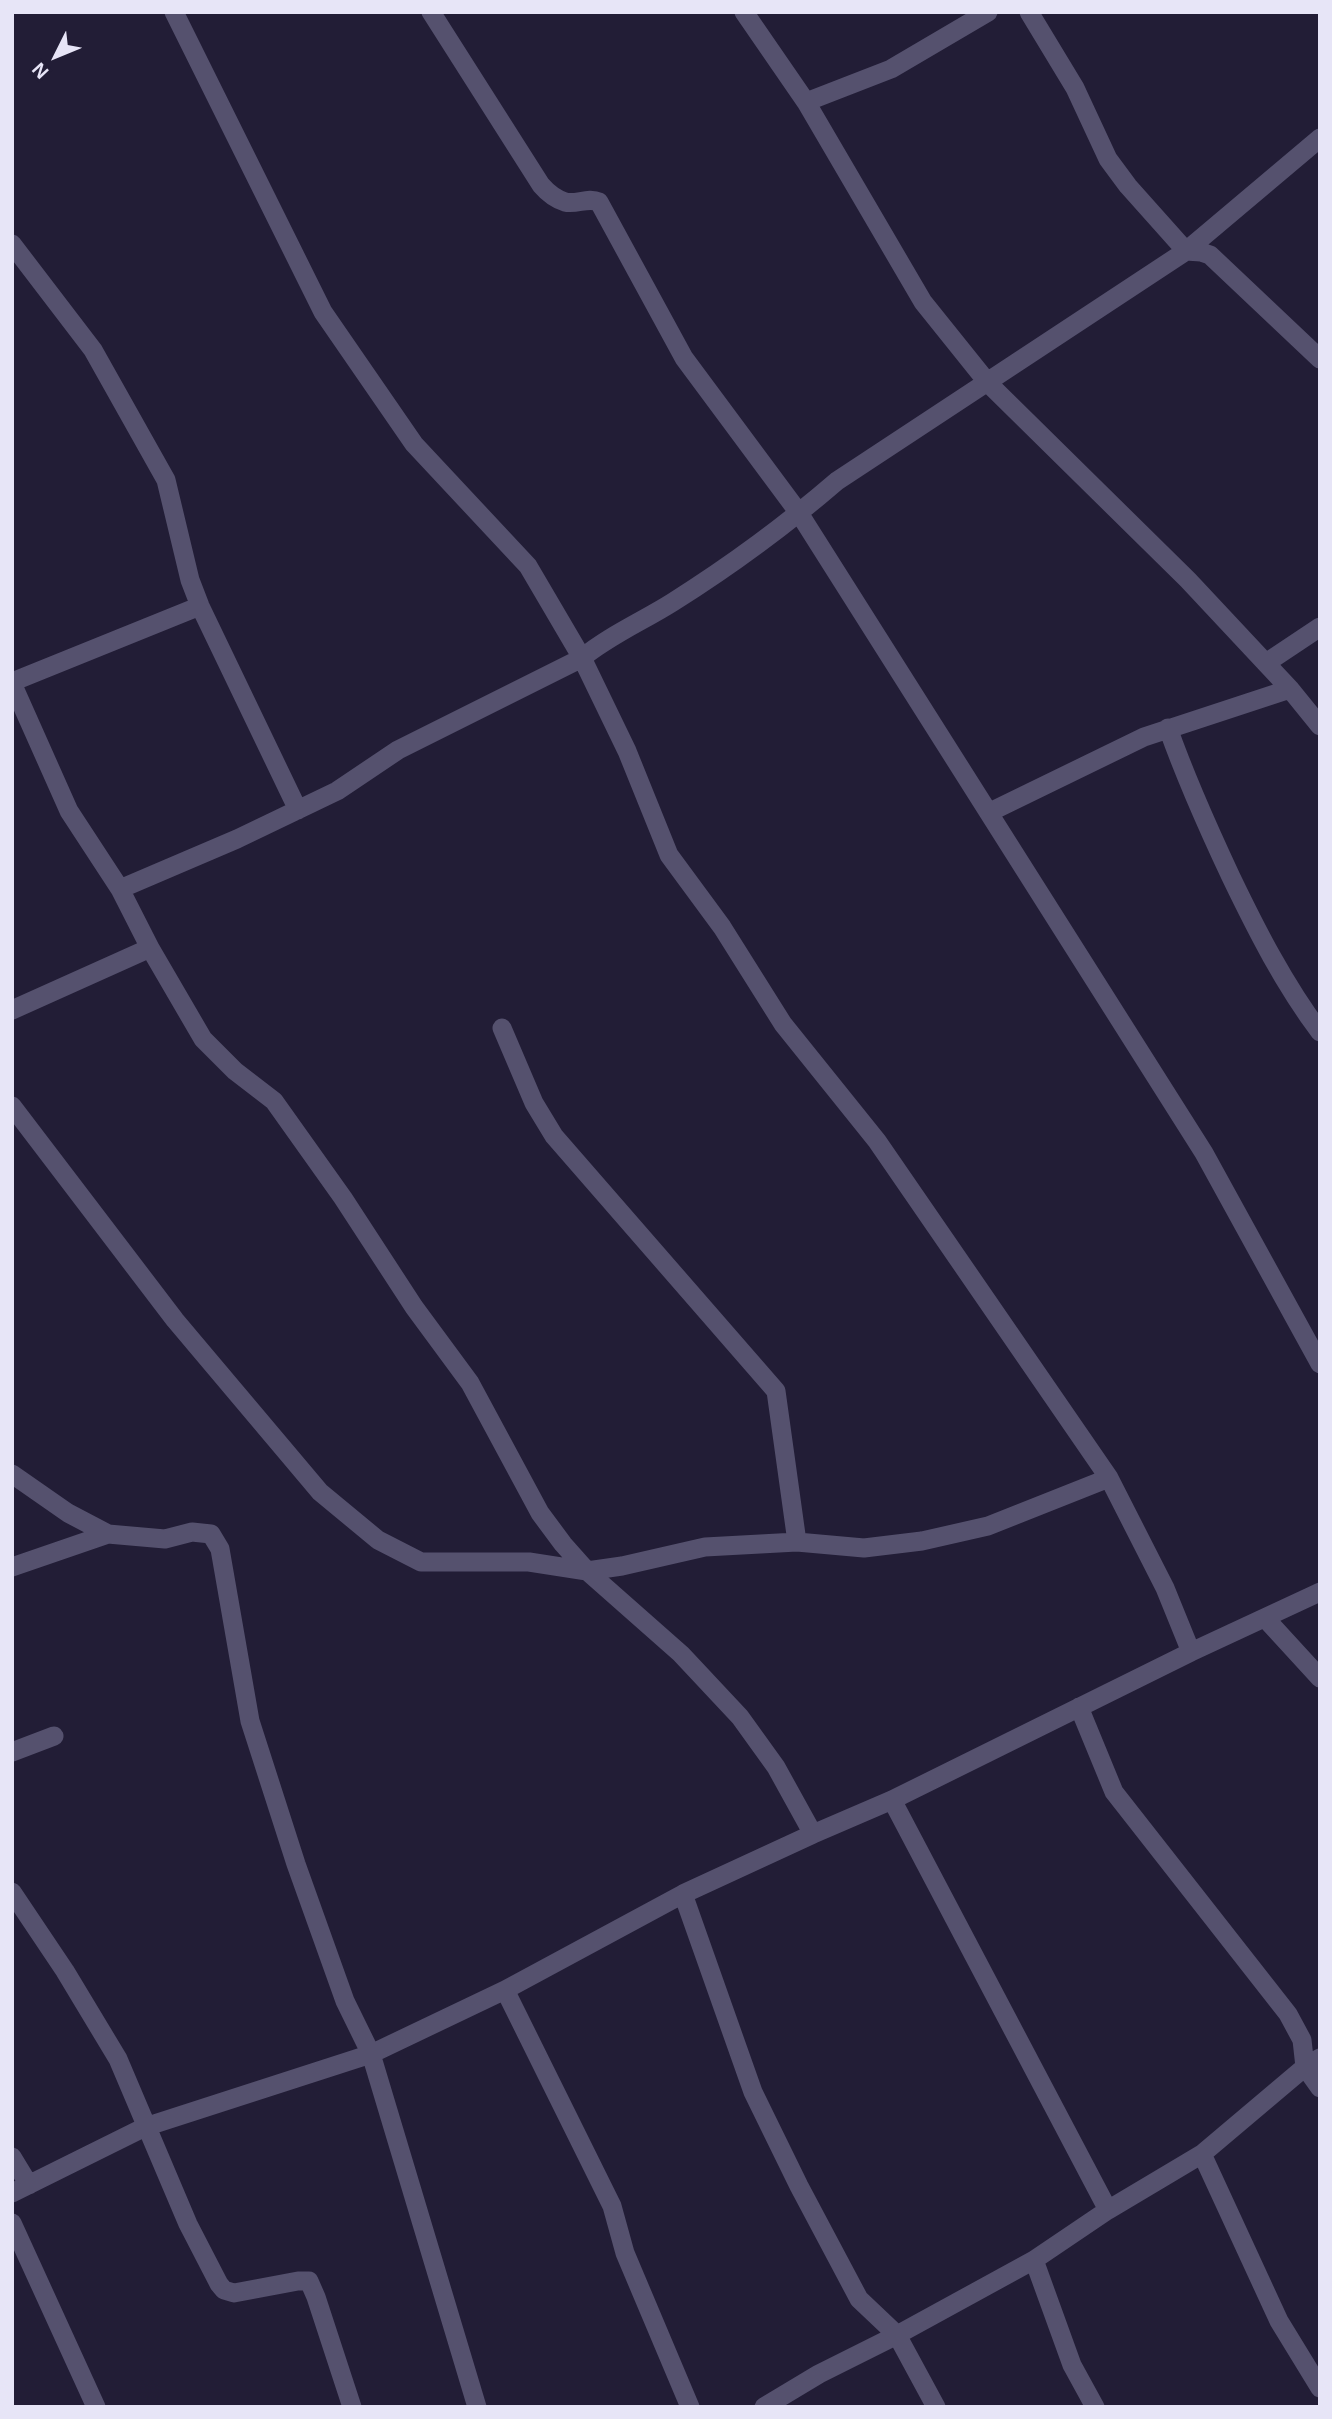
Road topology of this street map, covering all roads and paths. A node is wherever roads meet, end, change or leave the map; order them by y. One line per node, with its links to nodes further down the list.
1 (174, 12): 15 (street)
2 (431, 12): 12 (street)
3 (744, 12): 6 (street)
4 (988, 12): 6 (street)
5 (1028, 12): 9 (street)
6 (806, 102): 11 (street)
7 (1320, 138): 9 (street)
8 (12, 244): 13 (street)
9 (1186, 251): 10 (street); 11 (street)
10 (1320, 359)
11 (988, 383): 12 (street); 16 (street)
12 (799, 513): 15 (street); 22 (street)
13 (200, 606): 17 (street); 21 (street)
14 (1320, 627): 16 (street)
15 (582, 658): 21 (street); 31 (street)
16 (1266, 663): 18 (street)
17 (12, 683): 23 (street)
18 (1290, 689): 19 (street); 20 (street)
19 (1320, 726)
20 (1168, 728): 22 (street); 27 (street)
21 (298, 810): 23 (street)
22 (990, 812): 29 (street)
23 (120, 889): 24 (street)
24 (150, 948): 25 (street); 35 (street)
25 (12, 1010)
26 (502, 1028): 33 (street)
27 (1320, 1032)
28 (12, 1106): 35 (street)
29 (1320, 1364)
30 (12, 1474): 32 (street)
31 (1109, 1478): 33 (street); 38 (street)
32 (108, 1534): 34 (street); 48 (street)
33 (797, 1542): 35 (street)
34 (12, 1567)
35 (587, 1571): 44 (street)
36 (1320, 1592): 37 (street)
37 (1265, 1618): 38 (street); 39 (street)
38 (1191, 1652): 40 (street)
39 (1320, 1678)
40 (1079, 1707): 43 (street); 49 (street)
41 (54, 1736): 42 (street)
42 (12, 1752)
43 (892, 1800): 44 (street); 55 (street)
44 (813, 1834): 46 (street)
45 (12, 1892): 51 (street)
46 (683, 1894): 47 (street); 58 (street)
47 (505, 1990): 48 (street); 63 (street)
48 (371, 2054): 51 (street); 62 (street)
49 (1312, 2062): 50 (street); 52 (street)
50 (1320, 2088)
51 (145, 2127): 54 (street); 61 (street)
52 (1202, 2154): 55 (street); 59 (street)
53 (12, 2157): 54 (street)
54 (21, 2189)
55 (1108, 2210): 57 (street)
56 (12, 2223): 60 (street)
57 (1034, 2260): 58 (street); 66 (street)
58 (897, 2335): 64 (street); 65 (street)
59 (1320, 2388)
60 (96, 2407)
61 (352, 2407)
62 (477, 2407)
63 (690, 2407)
64 (764, 2407)
65 (936, 2407)
66 (1094, 2407)

